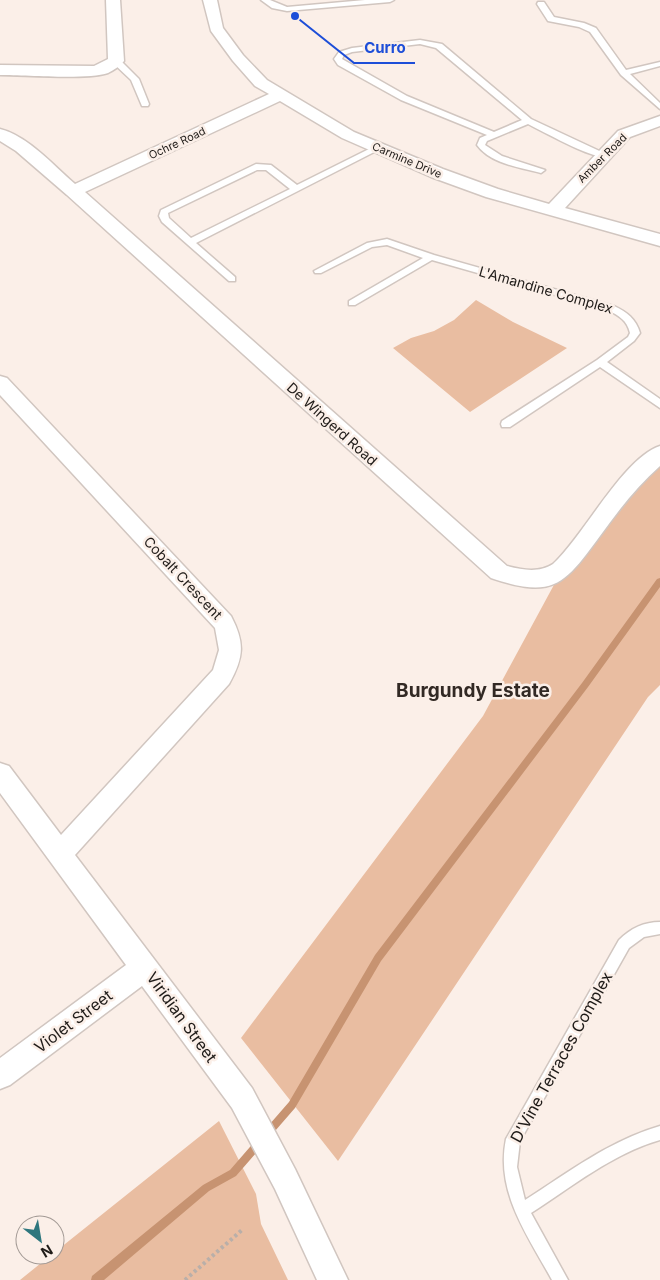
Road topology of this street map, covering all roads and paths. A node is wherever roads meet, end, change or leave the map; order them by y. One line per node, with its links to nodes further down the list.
1 (113, 0): 6 (street)
2 (210, 0): 10 (street, Carmine Drive)
3 (390, 0): 4 (lane)
4 (268, 1)
5 (541, 4): 9 (lane)
6 (116, 61): 8 (street); 11 (lane)
7 (660, 64): 9 (lane)
8 (0, 70)
9 (624, 72): 12 (lane)
10 (280, 95): 17 (street, Carmine Drive); 21 (street, Ochre Road)
11 (145, 104)
12 (660, 107)
13 (528, 121): 16 (lane); 16 (lane); 18 (lane)
14 (660, 121): 18 (street, Amber Road)
15 (0, 134): 21 (street, De Wingerd Road)
16 (494, 135): 19 (lane)
17 (378, 148): 20 (lane); 22 (street, Carmine Drive)
18 (604, 155): 22 (street, Amber Road)
19 (541, 170)
20 (296, 189): 24 (lane); 24 (lane)
21 (73, 192): 33 (street, De Wingerd Road)
22 (553, 210): 23 (street, Carmine Drive)
23 (660, 240)
24 (190, 242): 27 (lane)
25 (431, 257): 26 (lane, L'Amandine Complex); 28 (lane); 29 (lane, L'Amandine Complex)
26 (318, 272)
27 (232, 279)
28 (352, 303)
29 (600, 362): 31 (lane); 32 (lane, L'Amandine Complex)
30 (0, 383): 35 (street, Cobalt Crescent)
31 (660, 404)
32 (506, 424)
33 (660, 454)
34 (0, 774): 35 (street, Viridian Street)
35 (60, 854): 37 (street, Viridian Street)
36 (660, 928): 40 (lane, D'Vine Terraces Complex)
37 (145, 967): 38 (street, Violet Street); 43 (street, Viridian Street)
38 (0, 1075)
39 (660, 1133): 40 (lane)
40 (522, 1211): 44 (lane, D'Vine Terraces Complex)
41 (242, 1230): 42 (path)
42 (185, 1280)
43 (333, 1280)
44 (560, 1280)

